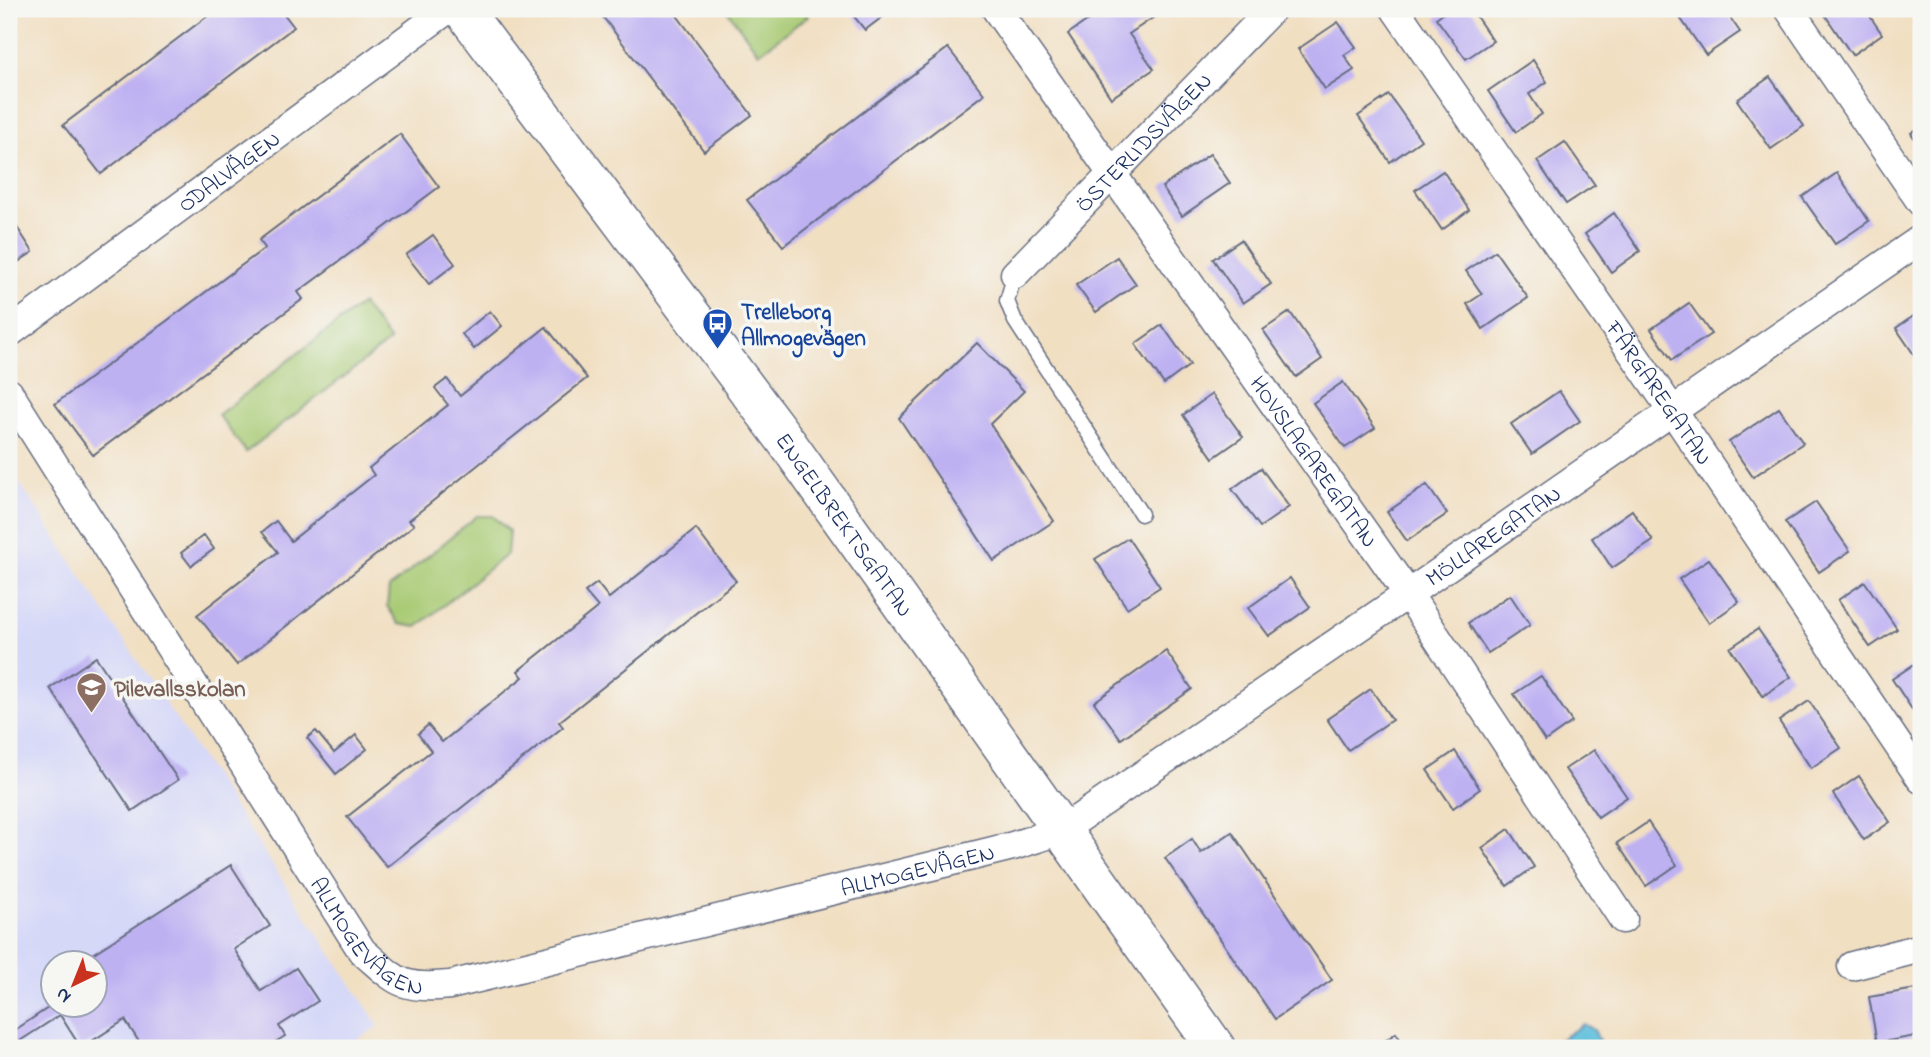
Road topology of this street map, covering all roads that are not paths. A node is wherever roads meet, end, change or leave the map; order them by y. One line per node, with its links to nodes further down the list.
1 (448, 9): 11 (street, ODALVÄGEN)
2 (463, 9): 17 (main road, ENGELBREKTSGATAN)
3 (996, 9): 7 (street, HOVSLAGAREGATAN)
4 (1272, 9): 7 (street, ÖSTERLIDSVÄGEN)
5 (1395, 9): 13 (street, FÄRGAREGATAN)
6 (1789, 9): 8 (street)
7 (1111, 175): 10 (street, ÖSTERLIDSVÄGEN); 15 (street, HOVSLAGAREGATAN)
8 (1921, 202)
9 (1921, 239): 13 (street, MÖLLAREGATAN)
10 (1015, 274): 14 (lane)
11 (9, 333)
12 (9, 393): 17 (street, ALLMOGEVÄGEN)
13 (1672, 410): 15 (street, MÖLLAREGATAN); 16 (street, FÄRGAREGATAN)
14 (1142, 514)
15 (1408, 594): 17 (street, MÖLLAREGATAN); 18 (street, HOVSLAGAREGATAN)
16 (1921, 779)
17 (1062, 830): 21 (main road, ENGELBREKTSGATAN)
18 (1623, 919)
19 (1921, 948): 20 (street)
20 (1852, 966)
21 (1216, 1048)

